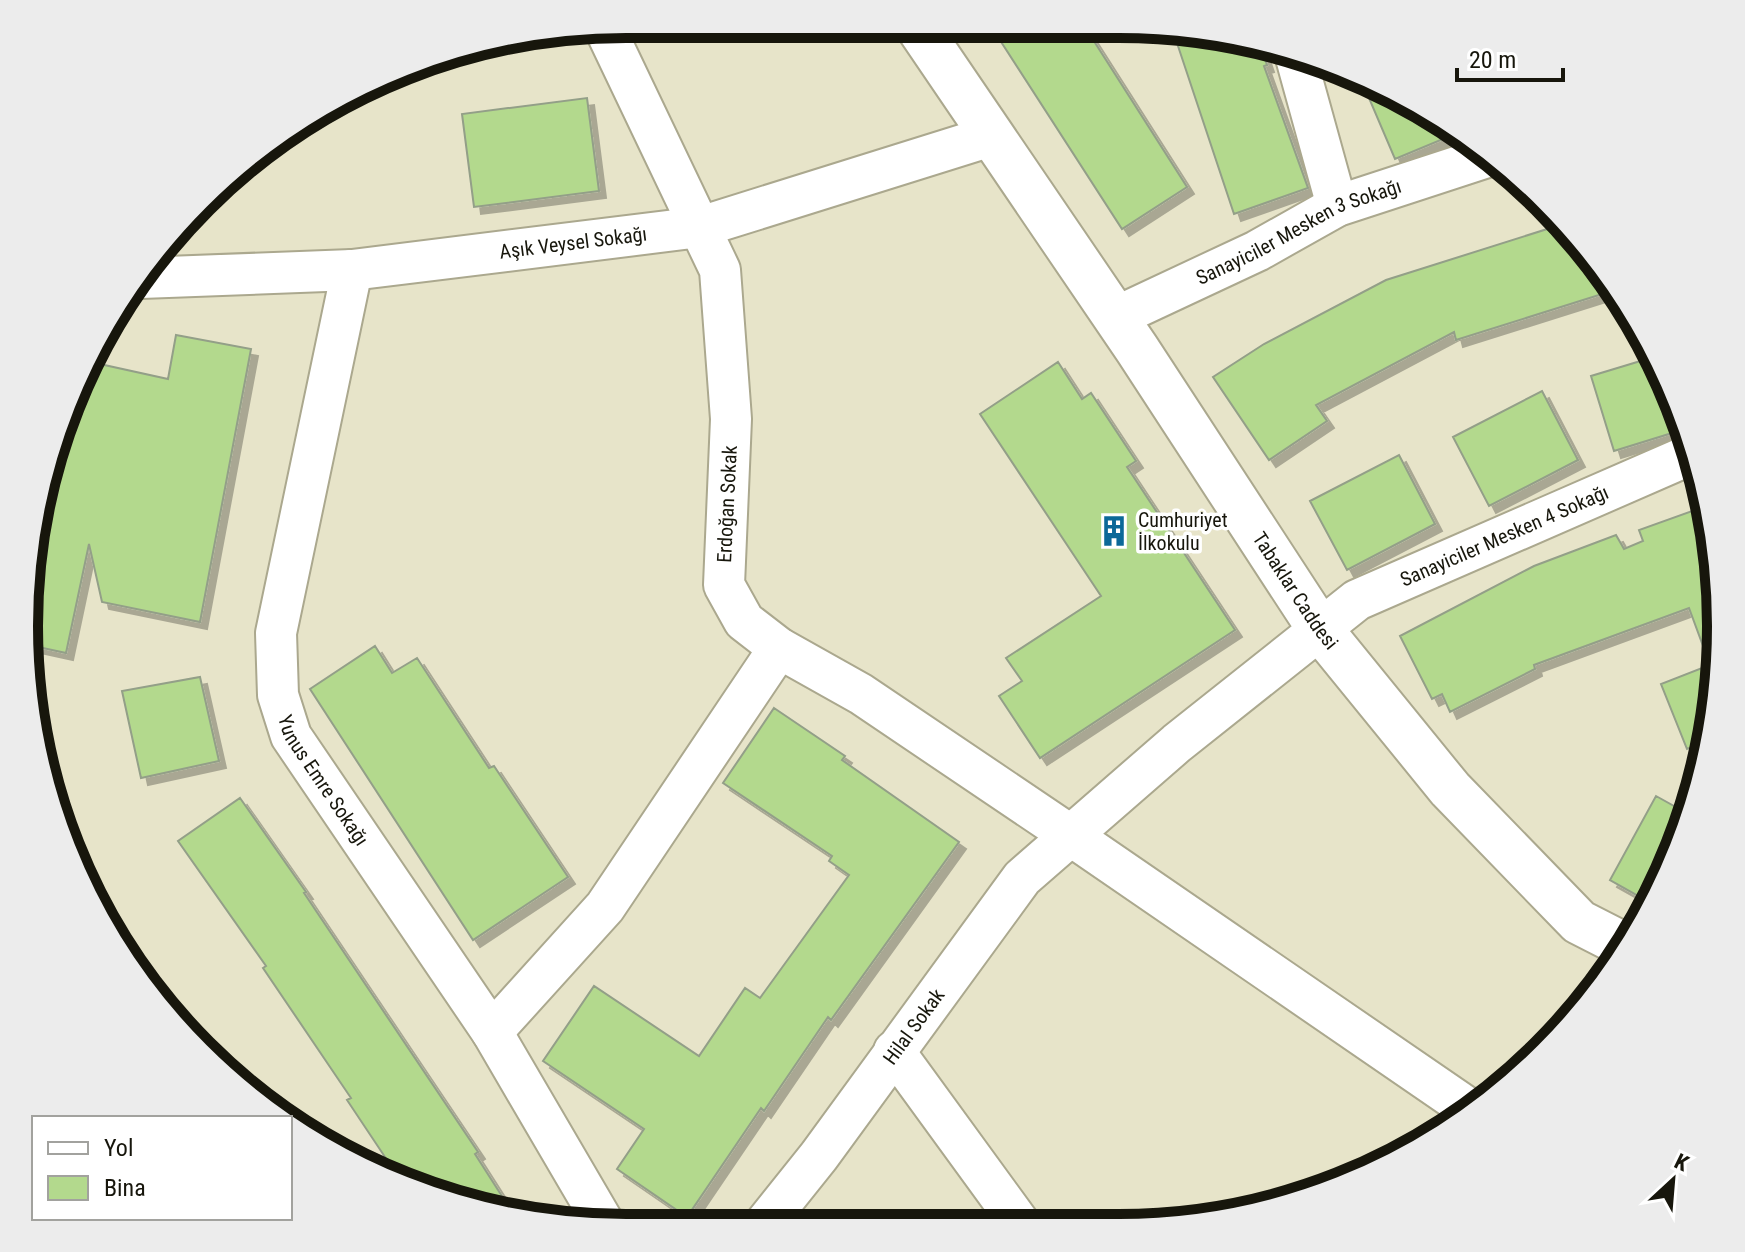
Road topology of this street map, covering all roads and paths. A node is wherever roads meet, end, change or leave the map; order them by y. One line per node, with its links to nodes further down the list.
1 (609, 38): 7 (street, Erdoğan Sokak)
2 (925, 38): 4 (street, Tabaklar Caddesi)
3 (1298, 66): 6 (street)
4 (991, 136): 7 (street, Aşık Veysel Sokağı); 10 (street, Tabaklar Caddesi)
5 (1477, 160): 6 (street, Sanayiciler Mesken 3 Sokağı)
6 (1337, 206): 10 (street, Sanayiciler Mesken 3 Sokağı)
7 (700, 227): 8 (street, Aşık Veysel Sokağı); 13 (street, Erdoğan Sokak)
8 (352, 270): 9 (street, Aşık Veysel Sokağı); 16 (street, Yunus Emre Sokağı)
9 (153, 278)
10 (1116, 317): 12 (street, Tabaklar Caddesi)
11 (1682, 458): 12 (street, Sanayiciler Mesken 4 Sokağı)
12 (1319, 628): 14 (street, Hilal Sokak); 15 (street, Tabaklar Caddesi)
13 (779, 648): 14 (street); 16 (street)
14 (1070, 835): 17 (street, Hilal Sokak); 18 (street)
15 (1615, 941)
16 (492, 1032): 19 (street, Yunus Emre Sokağı)
17 (894, 1051): 20 (street, Hilal Sokak); 21 (street)
18 (1461, 1104)
19 (598, 1213)
20 (773, 1214)
21 (1013, 1214)

